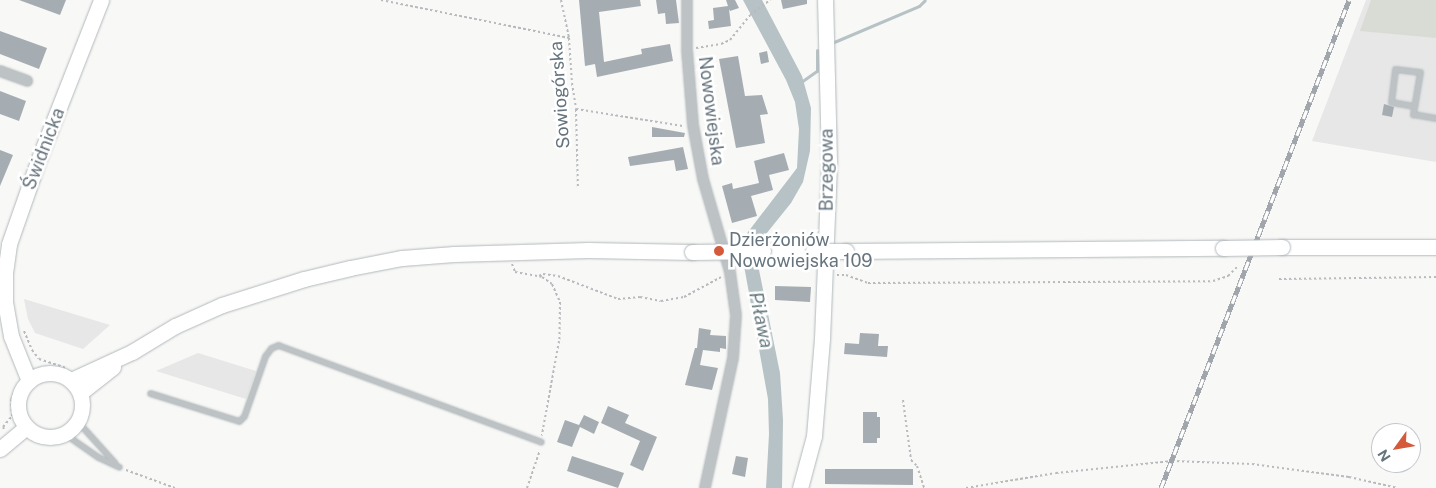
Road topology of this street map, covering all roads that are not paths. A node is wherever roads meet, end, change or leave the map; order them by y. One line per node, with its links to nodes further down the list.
1 (101, 0): 9 (main road, Świdnicka)
2 (687, 0): 21 (street, Nowowiejska)
3 (825, 0): 22 (main road, Brzegowa)
4 (0, 71): 5 (street)
5 (27, 81)
6 (1414, 106): 6 (lane); 7 (lane)
7 (1436, 118)
8 (1436, 247): 10 (main road, bridge)
9 (2, 302): 11 (main road, Świdnicka)
10 (132, 352): 12 (main road); 13 (main road)
11 (28, 380): 12 (main road); 15 (main road)
12 (71, 380): 13 (main road)
13 (80, 393): 16 (main road)
14 (150, 393): 19 (lane)
15 (23, 422): 17 (main road); 18 (main road)
16 (78, 422): 18 (main road); 18 (lane)
17 (4, 434): 20 (main road)
18 (65, 438)
19 (542, 442)
20 (0, 449)
21 (705, 488)
22 (800, 488)

